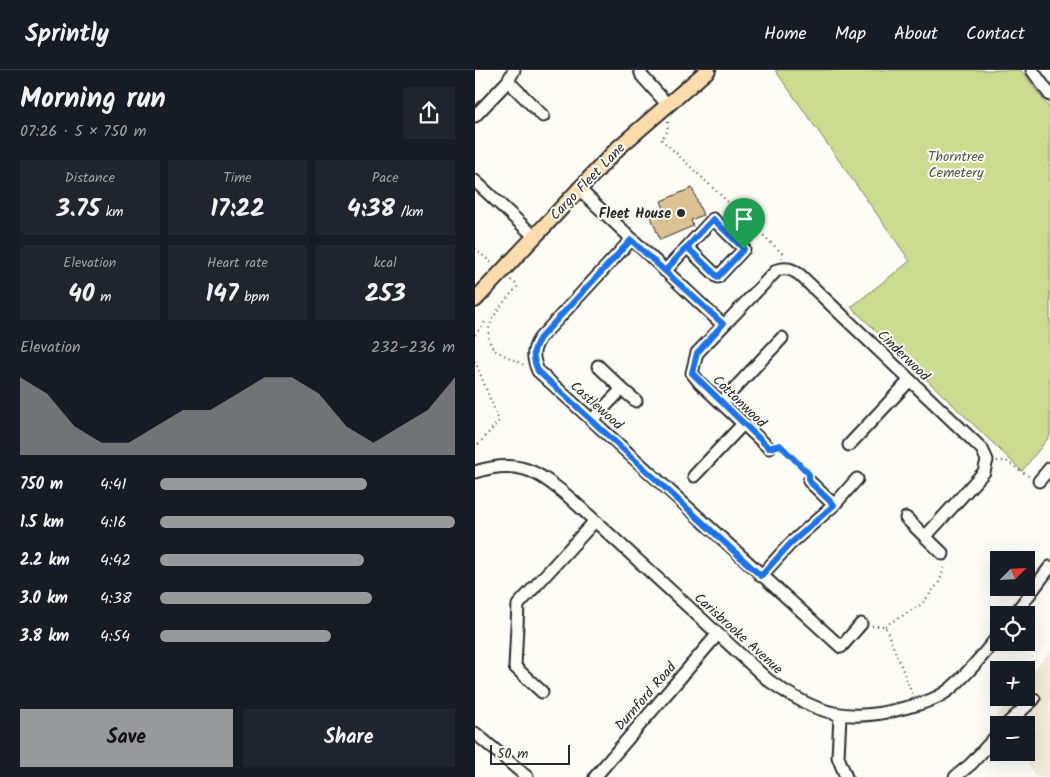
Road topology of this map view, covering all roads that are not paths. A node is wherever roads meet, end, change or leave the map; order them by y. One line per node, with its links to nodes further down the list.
1 (514, 70): 5 (street)
2 (640, 70): 7 (street)
3 (708, 70): 7 (main road, Cargo Fleet Lane)
4 (1032, 70): 6 (street)
5 (508, 81): 8 (street); 9 (street)
6 (1050, 95)
7 (667, 104): 11 (main road, Cargo Fleet Lane)
8 (475, 116)
9 (543, 116)
10 (475, 181): 12 (street)
11 (578, 188): 12 (main road, Cargo Fleet Lane); 13 (street)
12 (534, 236): 16 (main road, Cargo Fleet Lane)
13 (631, 240): 15 (street); 24 (street, Castlewood)
14 (687, 247): 14 (street); 15 (street)
15 (665, 271): 17 (street)
16 (475, 300)
17 (723, 324): 20 (street, Cinderwood); 23 (street, Cottonwood)
18 (782, 338): 23 (street)
19 (598, 366): 21 (street)
20 (909, 381): 26 (street); 37 (street, Cinderwood)
21 (622, 388): 22 (street); 24 (street)
22 (636, 401)
23 (721, 403): 25 (street, Cottonwood)
24 (592, 420): 40 (street, Castlewood)
25 (743, 424): 27 (street, Cottonwood); 30 (street)
26 (849, 445)
27 (769, 448)
28 (1050, 468): 33 (street)
29 (475, 472): 36 (street, Carisbrooke Avenue)
30 (694, 476)
31 (857, 479): 34 (street)
32 (809, 481): 34 (street)
33 (1039, 481)
34 (834, 505): 40 (street)
35 (906, 518): 37 (street)
36 (594, 522): 43 (street, Carisbrooke Avenue); 45 (street)
37 (925, 537): 38 (street)
38 (943, 554)
39 (1050, 567): 41 (street)
40 (761, 576): 42 (street, Castlewood)
41 (1021, 606)
42 (861, 624)
43 (717, 635): 47 (street, Carisbrooke Avenue); 52 (street, Durnford Road)
44 (990, 646): 47 (street, Carisbrooke Avenue)
45 (542, 692)
46 (1026, 706): 48 (street)
47 (840, 715): 53 (street)
48 (1016, 716)
49 (475, 733): 51 (street)
50 (990, 743): 54 (street)
51 (527, 777)
52 (595, 777)
53 (846, 777)
54 (955, 777)

